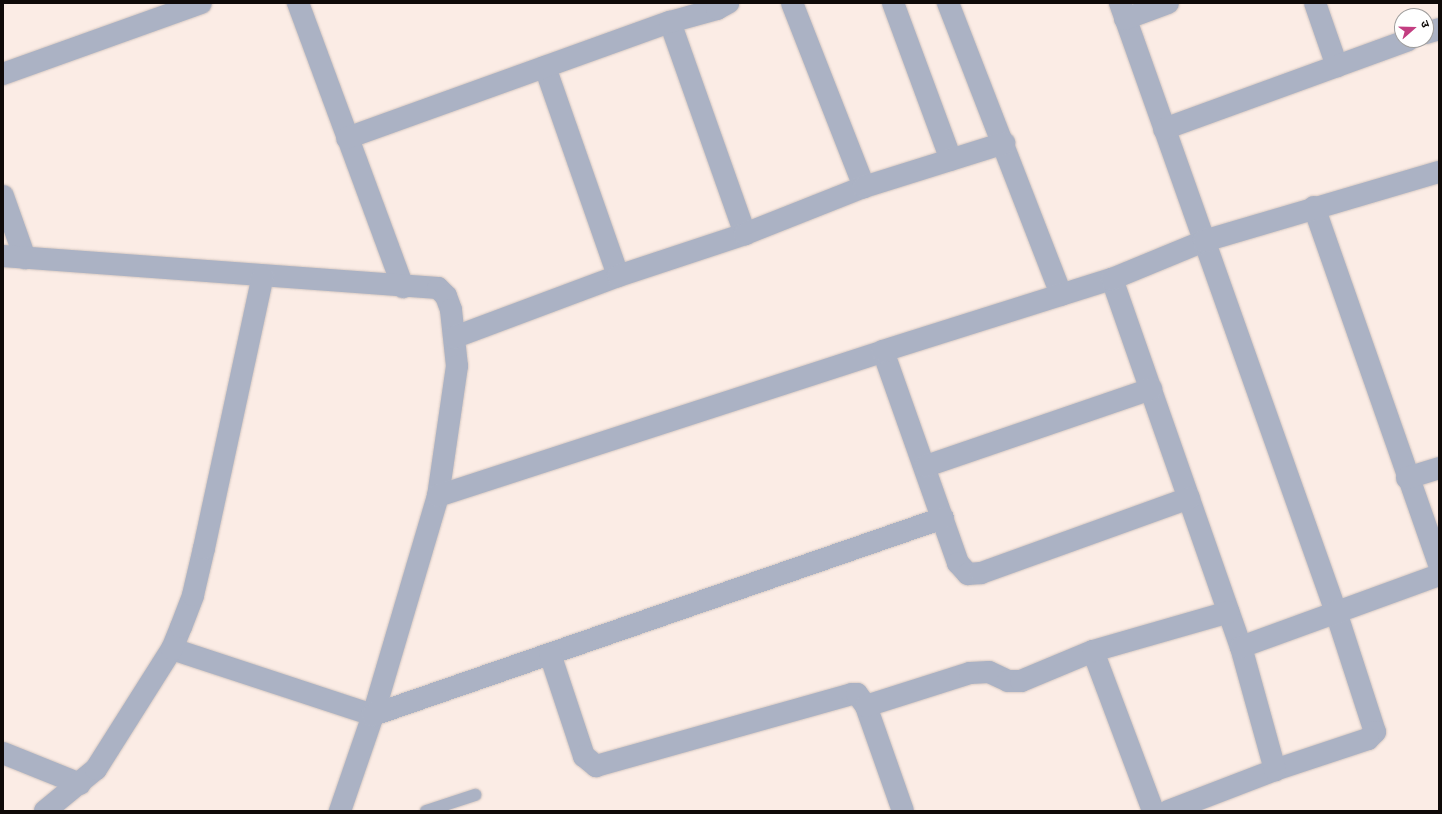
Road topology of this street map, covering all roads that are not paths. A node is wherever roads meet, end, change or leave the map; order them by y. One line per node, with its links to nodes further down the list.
1 (201, 3): 14 (street)
2 (298, 3): 16 (street)
3 (728, 3): 10 (street)
4 (792, 3): 20 (street)
5 (893, 3): 18 (street)
6 (948, 3): 17 (street)
7 (1168, 3): 9 (street)
8 (1315, 3): 12 (street)
9 (1122, 11): 15 (street)
10 (670, 22): 13 (street); 23 (street)
11 (1394, 45): 12 (street)
12 (1337, 66): 15 (street)
13 (545, 67): 16 (street); 28 (street)
14 (3, 74)
15 (1164, 129): 24 (street)
16 (347, 138): 30 (street)
17 (1004, 142): 18 (street); 31 (street)
18 (951, 160): 20 (street)
19 (1438, 175): 22 (street)
20 (864, 187): 23 (street)
21 (3, 196): 26 (street)
22 (1314, 207): 24 (street); 37 (street)
23 (745, 234): 28 (street)
24 (1204, 241): 29 (street); 44 (street)
25 (3, 256): 26 (street)
26 (25, 258): 27 (street)
27 (263, 276): 30 (street); 46 (street)
28 (618, 276): 32 (street)
29 (1112, 279): 31 (street); 34 (street)
30 (403, 287): 32 (street)
31 (1061, 295): 33 (street)
32 (455, 338): 38 (street)
33 (883, 351): 35 (street); 38 (street)
34 (1151, 389): 35 (street); 39 (street)
35 (926, 466): 40 (street)
36 (1439, 468): 37 (street)
37 (1407, 478): 41 (street)
38 (438, 496): 50 (street)
39 (1189, 498): 40 (street); 43 (street)
40 (943, 518): 48 (street)
41 (1439, 563)
42 (1439, 575): 44 (street)
43 (1229, 612): 45 (street); 47 (street)
44 (1336, 612): 45 (street); 52 (street)
45 (1241, 647): 52 (street)
46 (172, 649): 50 (street); 53 (street)
47 (1093, 651): 49 (street); 59 (street)
48 (550, 654): 49 (street); 50 (street)
49 (866, 706): 58 (street)
50 (373, 715): 56 (street)
51 (3, 754): 53 (street)
52 (1275, 770): 60 (street)
53 (80, 784): 55 (street)
54 (475, 795): 57 (lane)
55 (45, 811)
56 (340, 811)
57 (426, 811)
58 (903, 811)
59 (1154, 811)
60 (1168, 811)

